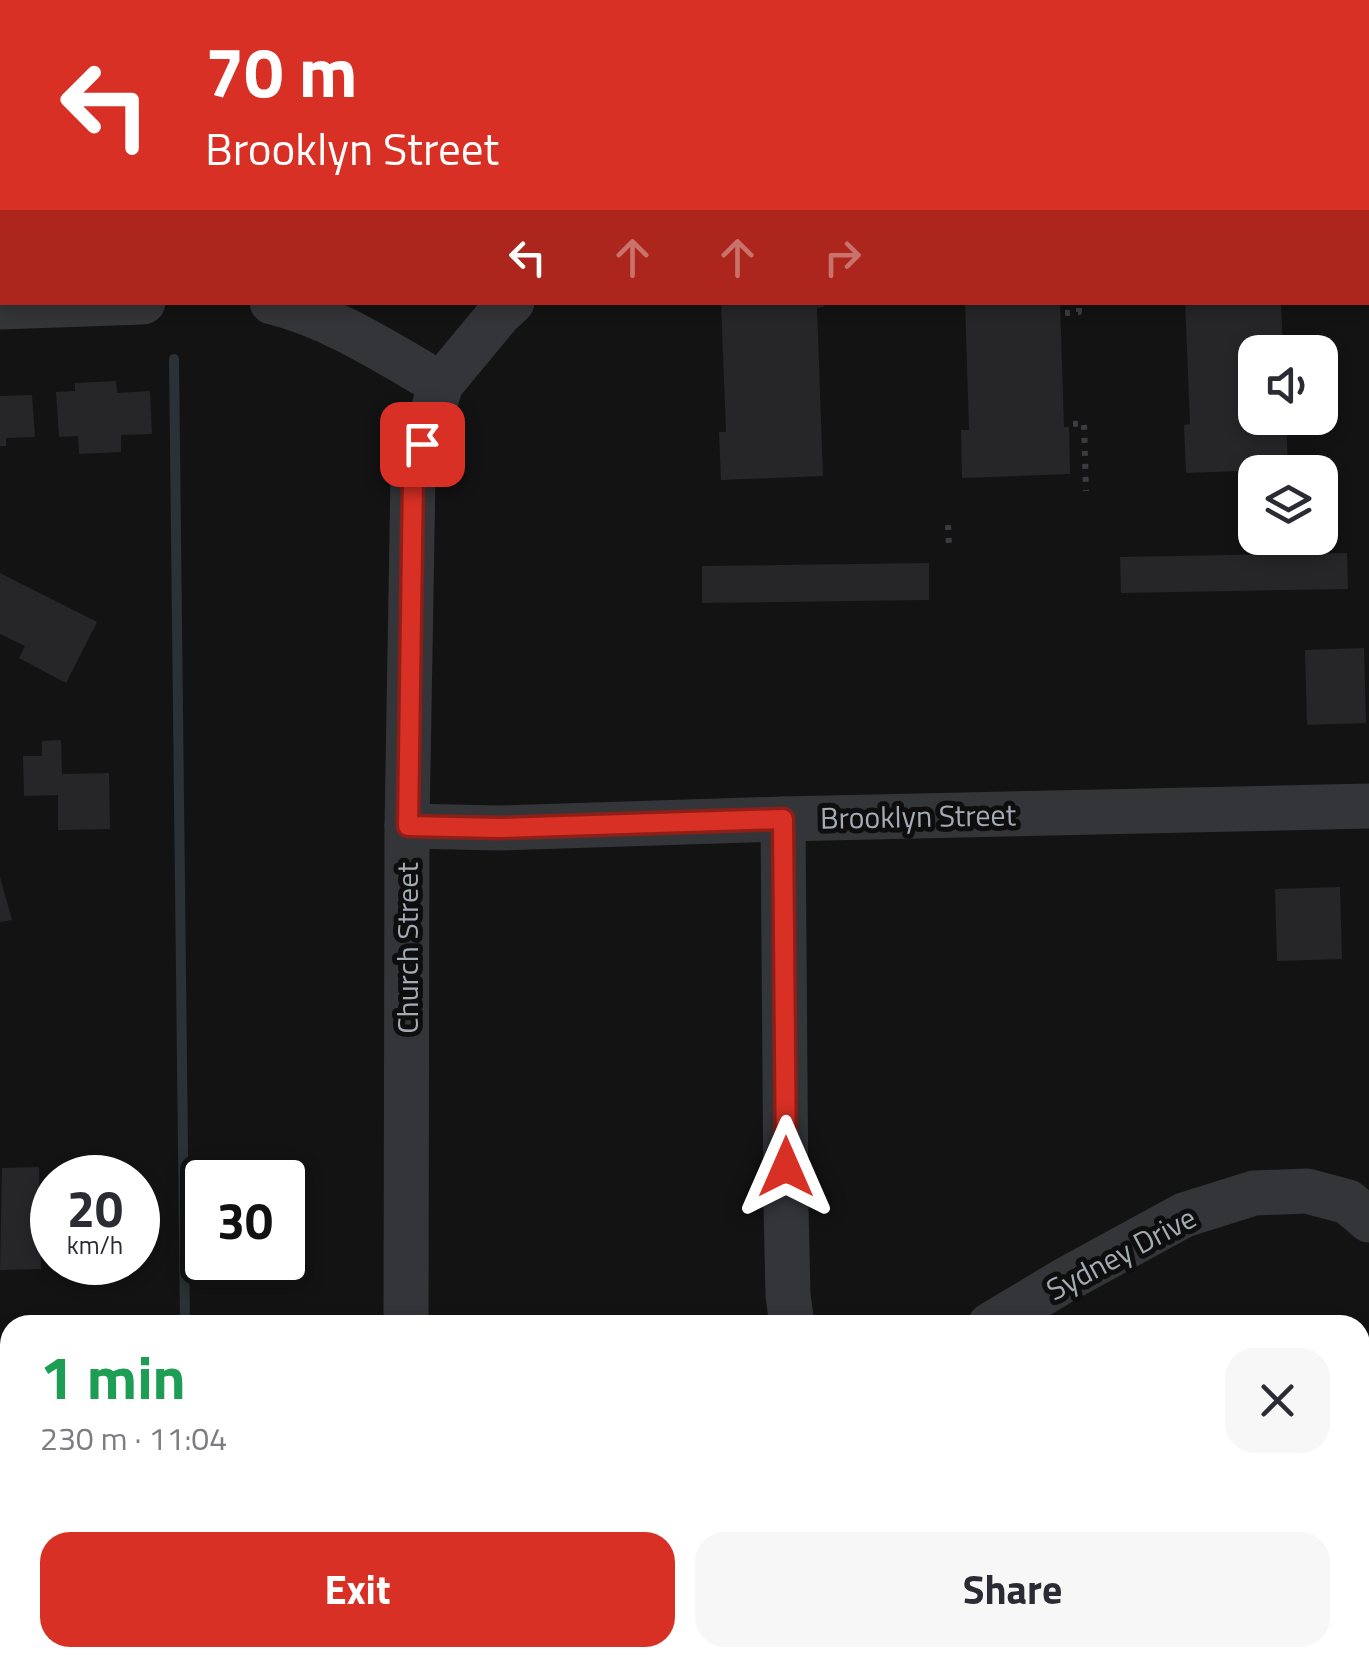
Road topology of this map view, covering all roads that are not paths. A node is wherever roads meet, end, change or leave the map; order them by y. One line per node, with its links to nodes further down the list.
1 (57, 305): 4 (street)
2 (283, 305): 5 (street)
3 (508, 305): 5 (street, Church Street)
4 (0, 307)
5 (441, 384): 8 (street, Church Street)
6 (1369, 806): 7 (street, Brooklyn Street)
7 (783, 819): 8 (street, Brooklyn Street); 11 (street)
8 (408, 826): 10 (street, Church Street)
9 (1369, 1220): 12 (street, Sydney Drive)
10 (406, 1315)
11 (791, 1315)
12 (1007, 1315)

